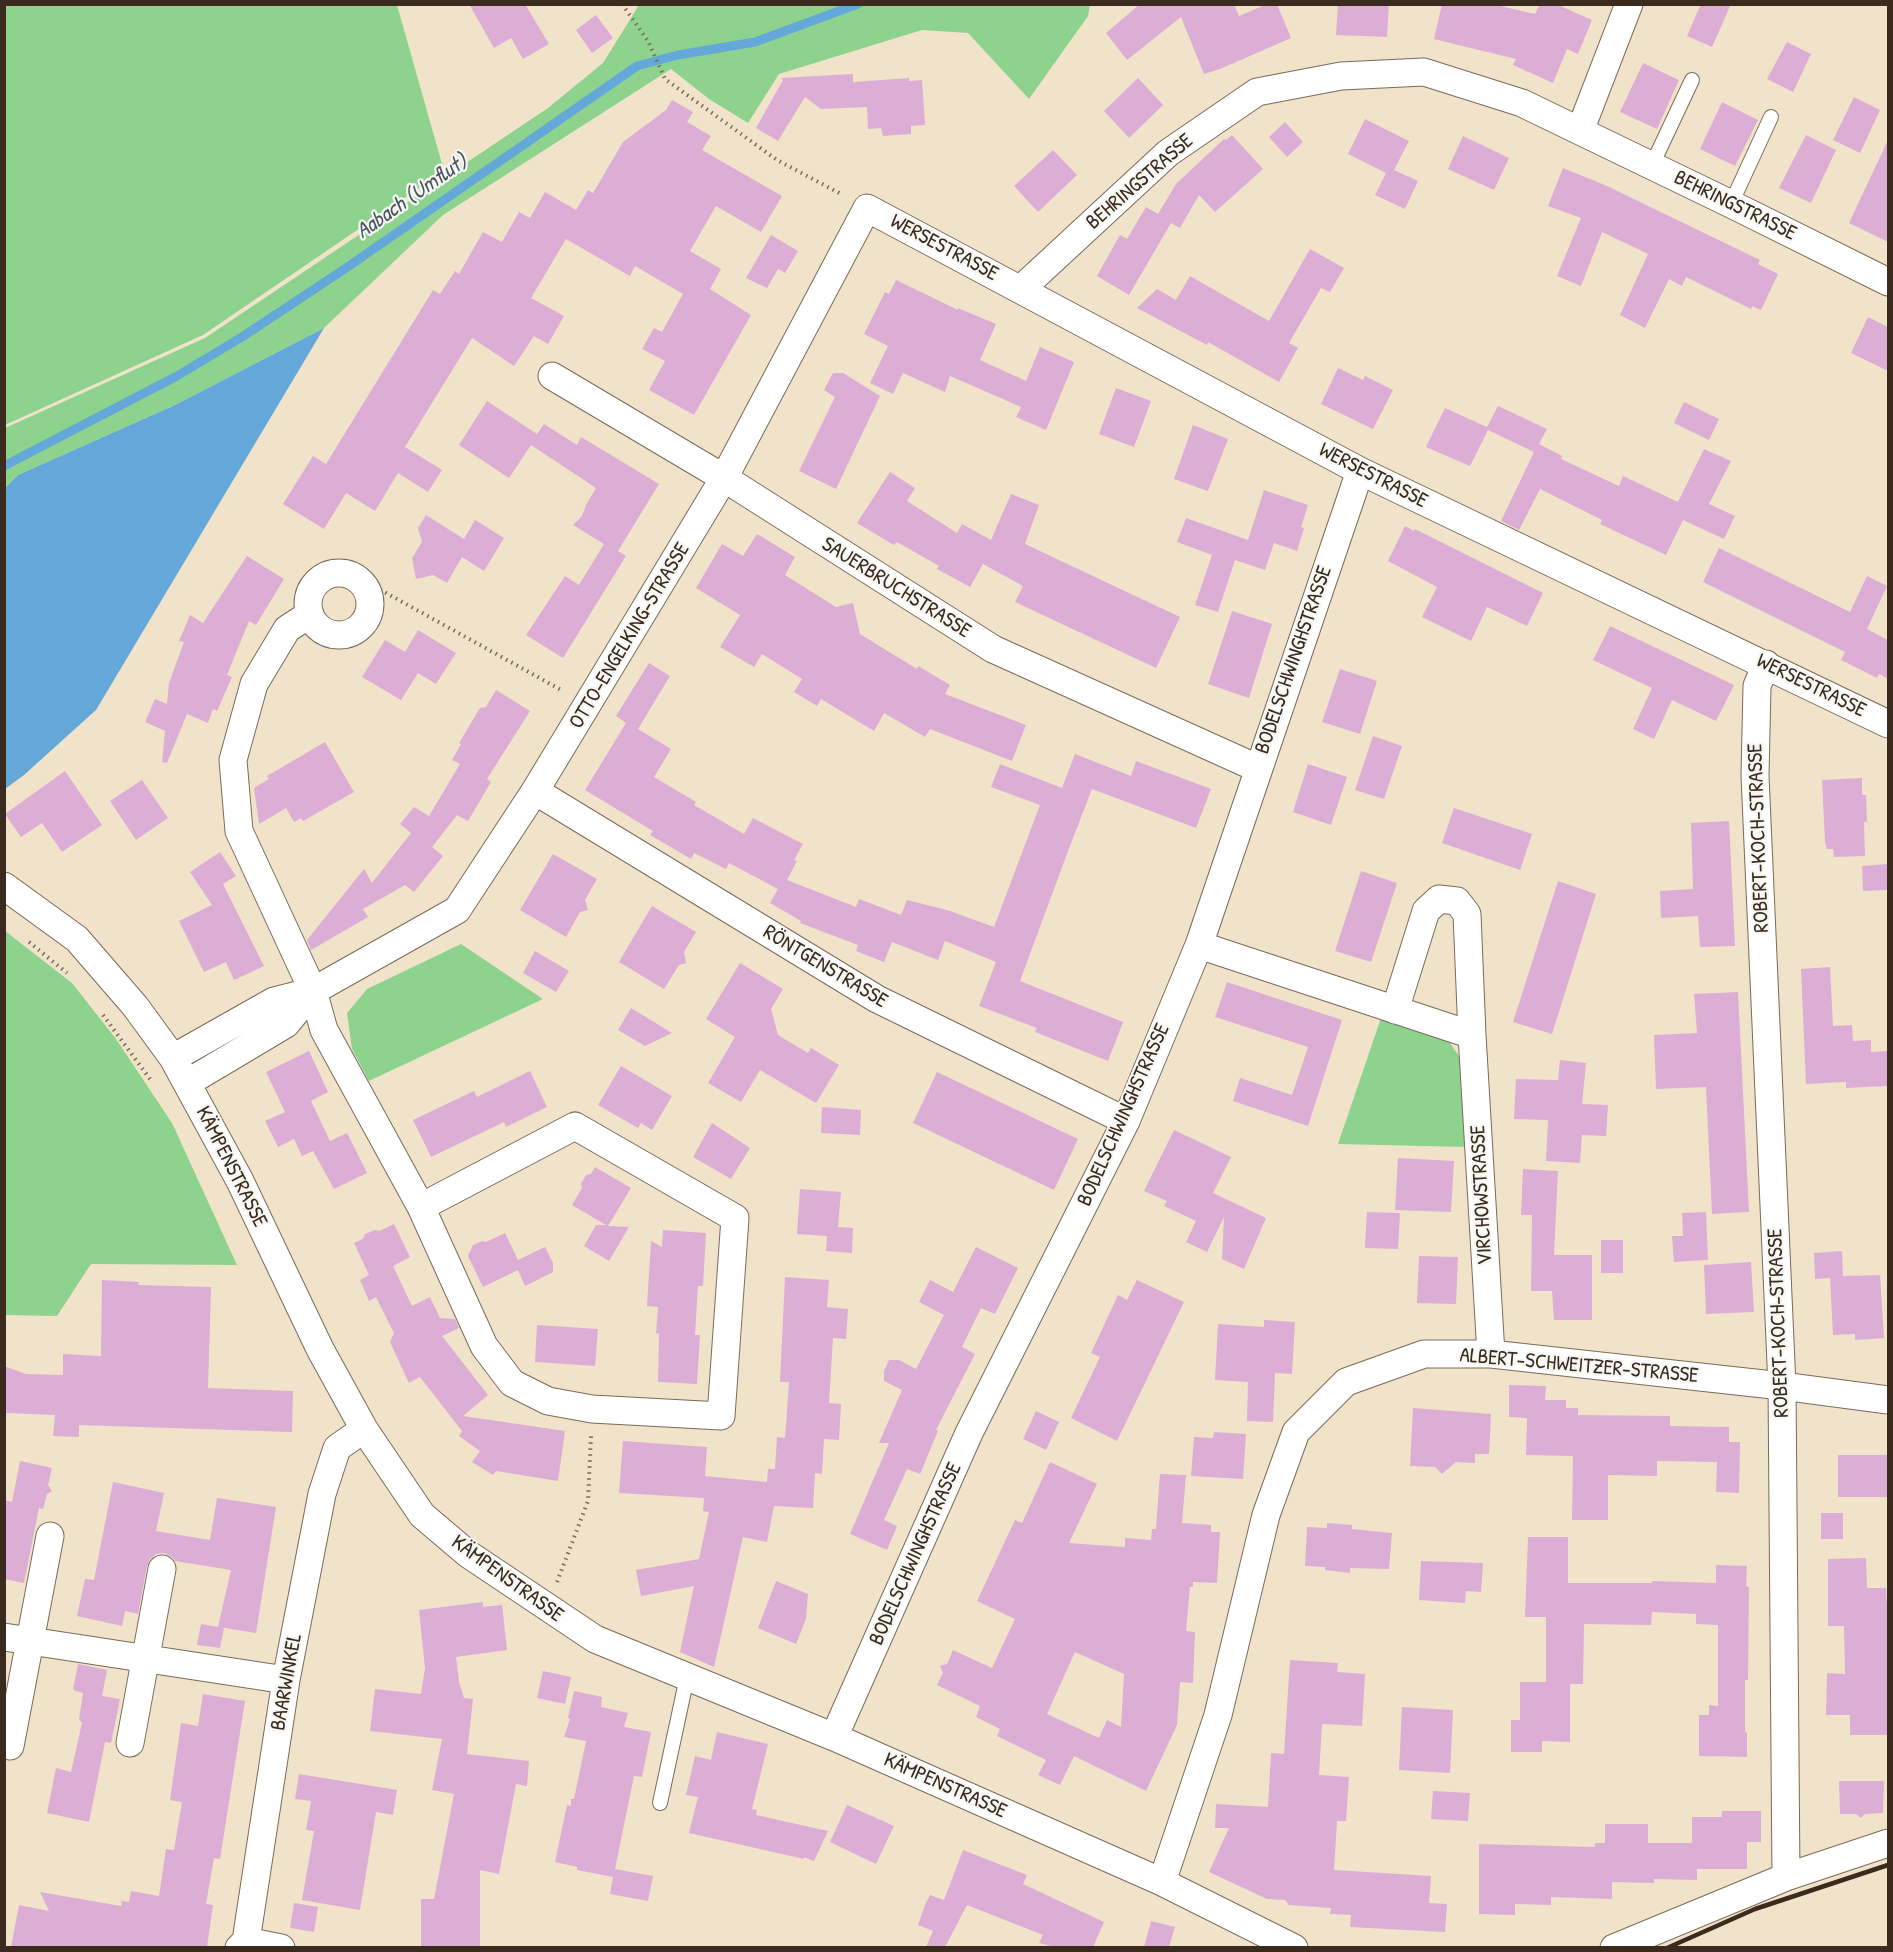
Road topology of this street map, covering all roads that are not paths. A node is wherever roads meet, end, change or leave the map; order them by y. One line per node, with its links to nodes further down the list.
1 (1629, 4): 4 (street)
2 (1692, 80): 5 (lane)
3 (1771, 117): 6 (lane)
4 (1580, 131): 5 (street, BEHRINGSTRASSE); 9 (street, BEHRINGSTRASSE)
5 (1652, 165): 6 (street, BEHRINGSTRASSE)
6 (1731, 204): 8 (street, BEHRINGSTRASSE)
7 (867, 208): 9 (street, WERSESTRASSE); 12 (street, OTTO-ENGELKING-STRASSE)
8 (1888, 282)
9 (1021, 289): 11 (street, WERSESTRASSE)
10 (552, 376): 12 (street, SAUERBRUCHSTRASSE)
11 (1360, 471): 14 (street, WERSESTRASSE); 16 (street, BODELSCHWINGHSTRASSE)
12 (724, 478): 16 (street, SAUERBRUCHSTRASSE); 17 (street, OTTO-ENGELKING-STRASSE)
13 (310, 614): 13 (street); 20 (street)
14 (1766, 664): 15 (street, WERSESTRASSE); 28 (street, ROBERT-KOCH-STRASSE)
15 (1888, 724)
16 (1257, 768): 19 (street, BODELSCHWINGHSTRASSE)
17 (535, 791): 20 (street, OTTO-ENGELKING-STRASSE); 25 (street, RÖNTGENSTRASSE)
18 (4, 886): 23 (street, KÄMPENSTRASSE)
19 (1199, 945): 21 (street); 25 (street, BODELSCHWINGHSTRASSE)
20 (313, 991): 23 (street, OTTO-ENGELKING-STRASSE); 24 (street, OTTO-ENGELKING-STRASSE); 26 (street)
21 (1395, 1010): 22 (street); 22 (street, VIRCHOWSTRASSE)
22 (1472, 1035): 27 (street, VIRCHOWSTRASSE)
23 (173, 1058): 24 (street, KÄMPENSTRASSE)
24 (187, 1083): 30 (street, KÄMPENSTRASSE)
25 (1126, 1121): 37 (street, BODELSCHWINGHSTRASSE)
26 (421, 1207): 26 (street)
27 (1491, 1354): 28 (street, ALBERT-SCHWEITZER-STRASSE); 43 (street, ALBERT-SCHWEITZER-STRASSE)
28 (1782, 1386): 29 (street, ALBERT-SCHWEITZER-STRASSE); 42 (street, ROBERT-KOCH-STRASSE)
29 (1888, 1400)
30 (364, 1430): 35 (street, KÄMPENSTRASSE); 36 (street, BAARWINKEL)
31 (50, 1536): 33 (street)
32 (162, 1569): 34 (street)
33 (17, 1638): 34 (street); 39 (street)
34 (144, 1658): 36 (street); 38 (street)
35 (687, 1677): 37 (street, KÄMPENSTRASSE); 40 (lane)
36 (286, 1680): 44 (street, BAARWINKEL)
37 (834, 1737): 43 (street, KÄMPENSTRASSE)
38 (129, 1743)
39 (10, 1746)
40 (660, 1803)
41 (1888, 1844): 42 (street)
42 (1785, 1877): 47 (street)
43 (1162, 1882): 46 (street, KÄMPENSTRASSE)
44 (243, 1944): 45 (street)
45 (281, 1947)
46 (1294, 1947)
47 (1614, 1947)

